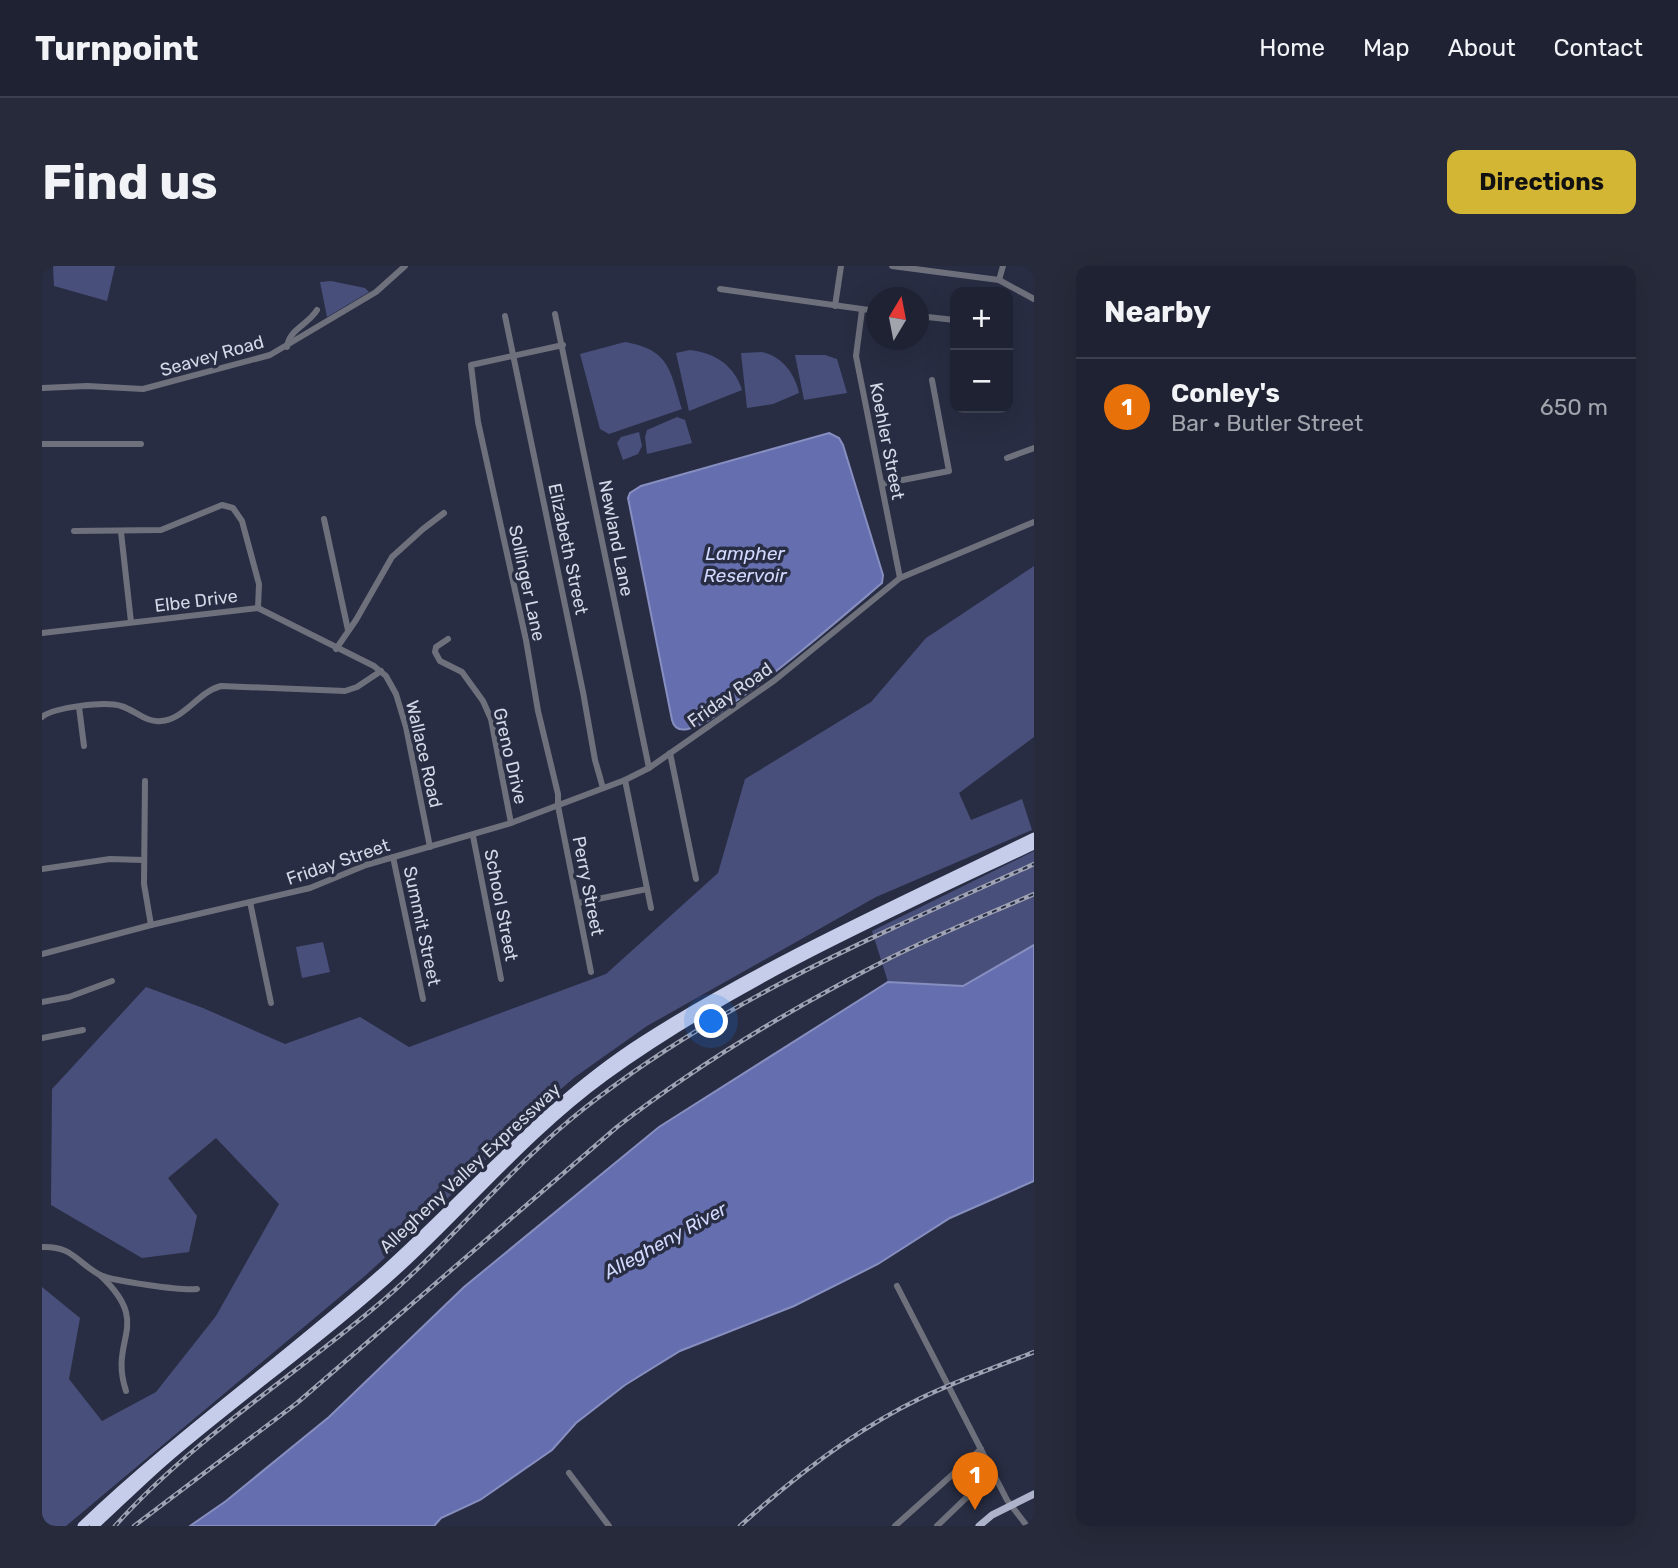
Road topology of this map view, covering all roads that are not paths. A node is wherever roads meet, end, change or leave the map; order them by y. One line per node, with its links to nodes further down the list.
1 (405, 266): 17 (street, Seavey Road)
2 (841, 266): 8 (street)
3 (892, 266): 5 (street)
4 (1003, 266): 5 (street)
5 (999, 280): 7 (street)
6 (720, 289): 8 (street)
7 (1034, 299)
8 (835, 306): 10 (street)
9 (317, 310): 17 (street)
10 (862, 310): 11 (street); 25 (street, Koehler Street)
11 (866, 310)
12 (555, 314): 16 (street, Newland Lane)
13 (505, 316): 18 (street, Elizabeth Street)
14 (929, 317): 15 (street)
15 (950, 319)
16 (563, 345): 18 (street); 43 (street, Newland Lane)
17 (287, 347): 20 (street, Seavey Road)
18 (514, 355): 46 (street, Elizabeth Street); 47 (street, Sollinger Lane)
19 (932, 380): 25 (street)
20 (42, 388)
21 (42, 444): 22 (street)
22 (141, 444)
23 (1034, 448): 24 (street)
24 (1007, 458)
25 (881, 484): 31 (street, Koehler Street)
26 (444, 513): 34 (street)
27 (324, 519): 34 (street)
28 (1034, 522): 31 (street, Friday Road)
29 (74, 531): 30 (street)
30 (121, 531): 32 (street); 33 (street)
31 (901, 578): 42 (street, Friday Road)
32 (258, 608): 33 (street, Elbe Drive); 37 (street, Elbe Drive)
33 (131, 622): 35 (street, Elbe Drive)
34 (348, 630): 37 (street)
35 (42, 633)
36 (448, 639): 48 (street, Greno Drive)
37 (336, 649): 38 (street, Elbe Drive)
38 (381, 671): 39 (street); 52 (street, Wallace Road)
39 (79, 707): 40 (street); 41 (street)
40 (42, 717)
41 (84, 746)
42 (670, 753): 43 (street, Friday Road); 56 (street)
43 (649, 768): 44 (street, Friday Road)
44 (625, 780): 46 (street, Friday Road); 57 (street)
45 (145, 781): 54 (street)
46 (603, 788): 47 (street, Friday Road)
47 (558, 806): 48 (street, Friday Street); 59 (street, Perry Street)
48 (511, 823): 49 (street, Friday Street)
49 (473, 835): 52 (street, Friday Street); 64 (street, School Street)
50 (1034, 837): 78 (highway, Allegheny Valley Expressway)
51 (1034, 845): 84 (highway, Allegheny Valley Expressway)
52 (430, 847): 53 (street, Friday Street)
53 (393, 858): 58 (street, Friday Street); 66 (street, Summit Street)
54 (144, 860): 55 (street); 61 (street)
55 (42, 869)
56 (696, 879)
57 (647, 889): 59 (street); 60 (street)
58 (250, 902): 61 (street, Friday Street); 68 (street)
59 (578, 903): 63 (street, Perry Street)
60 (651, 908)
61 (151, 925): 62 (street, Friday Street)
62 (42, 954)
63 (592, 972)
64 (501, 979)
65 (112, 981): 67 (street)
66 (423, 999)
67 (42, 1002)
68 (271, 1003)
69 (83, 1030): 70 (street)
70 (42, 1038)
71 (42, 1247): 72 (street)
72 (100, 1275): 74 (street); 75 (street)
73 (897, 1286): 76 (street)
74 (197, 1289)
75 (126, 1391)
76 (981, 1449): 81 (street); 86 (street)
77 (569, 1473): 85 (street)
78 (132, 1479): 82 (highway); 83 (highway, Allegheny Valley Expressway)
79 (1034, 1494): 81 (main road)
80 (967, 1497): 87 (street)
81 (1011, 1506): 88 (main road); 89 (street)
82 (73, 1526)
83 (82, 1526)
84 (94, 1526)
85 (609, 1526)
86 (895, 1526)
87 (937, 1526)
88 (979, 1526)
89 (1027, 1526)

